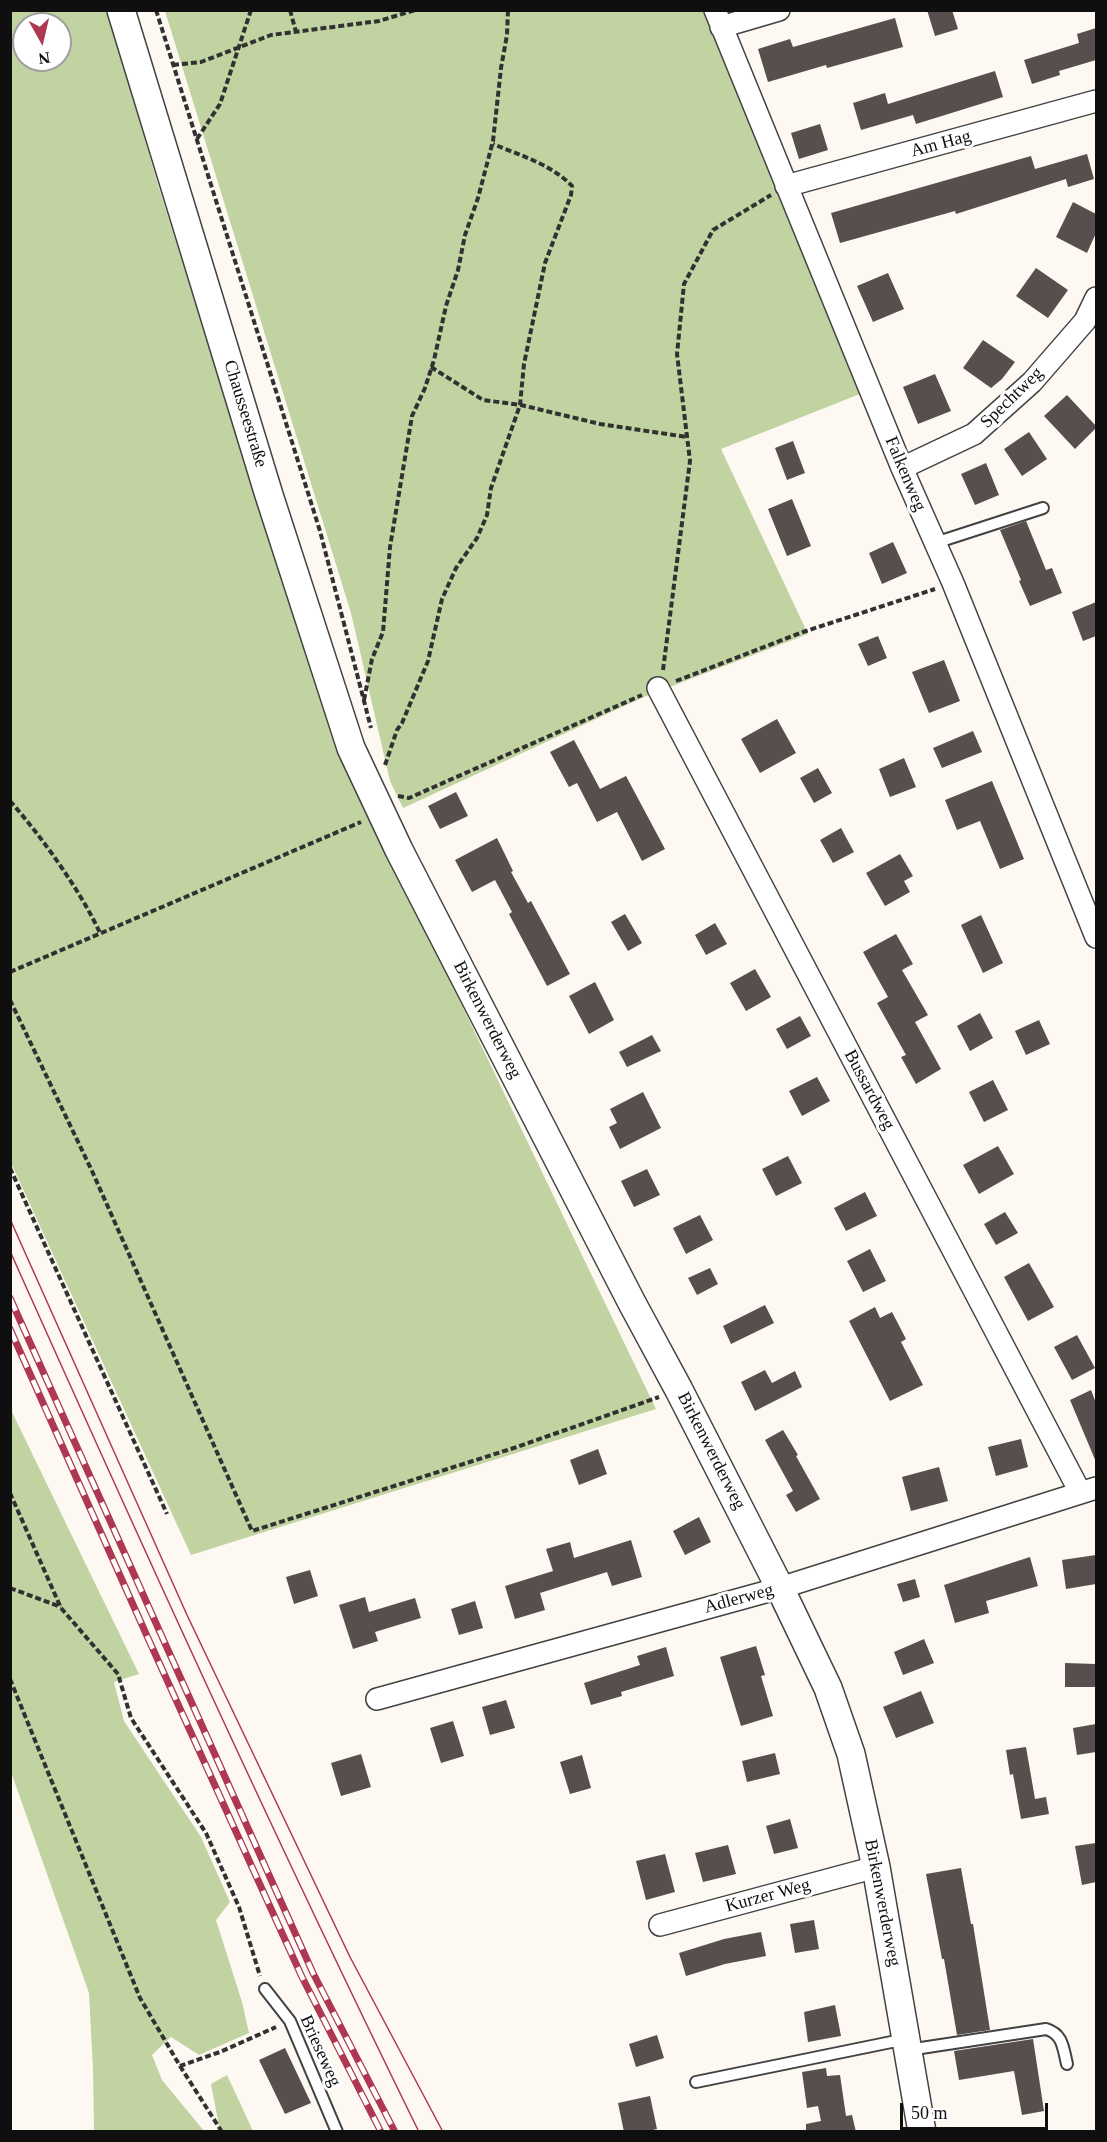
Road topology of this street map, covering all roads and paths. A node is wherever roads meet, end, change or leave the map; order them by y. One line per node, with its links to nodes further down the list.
1 (121, 10): 29 (street, Chausseestraße)
2 (156, 10): 11 (path)
3 (251, 10): 10 (path)
4 (290, 10): 9 (path)
5 (415, 10): 9 (path)
6 (508, 10): 14 (path)
7 (779, 10): 8 (street)
8 (718, 19): 15 (street, Falkenweg)
9 (296, 32): 10 (path)
10 (238, 47): 11 (path); 13 (path)
11 (173, 65): 13 (path)
12 (1096, 101): 15 (street, Am Hag)
13 (196, 139): 25 (path)
14 (493, 144): 17 (path); 18 (path)
15 (786, 186): 19 (path); 20 (street, Falkenweg)
16 (1096, 298): 20 (street, Spechtweg)
17 (431, 367): 18 (path); 25 (path)
18 (519, 405): 19 (path); 27 (path)
19 (687, 437): 24 (path)
20 (902, 468): 22 (street, Falkenweg)
21 (1043, 508): 22 (lane)
22 (935, 543): 23 (street, Falkenweg)
23 (953, 583): 24 (path); 31 (street, Falkenweg)
24 (658, 688): 29 (path); 36 (street, Bussardweg)
25 (364, 701): 26 (path)
26 (371, 729)
27 (380, 761)
28 (10, 801): 30 (path)
29 (382, 813): 30 (path); 35 (street, Birkenwerderweg)
30 (100, 933): 32 (path)
31 (1096, 937)
32 (10, 972)
33 (10, 1000): 35 (path)
34 (10, 1168): 38 (path)
35 (680, 1390): 40 (street, Birkenwerderweg)
36 (1088, 1490): 40 (street, Adlerweg)
37 (10, 1493): 41 (path)
38 (167, 1514)
39 (10, 1588): 41 (path)
40 (780, 1588): 43 (street, Adlerweg); 44 (street, Birkenwerderweg)
41 (61, 1608): 46 (path)
42 (10, 1679): 50 (path)
43 (377, 1699)
44 (876, 1867): 45 (street, Kurzer Weg); 48 (street, Birkenwerderweg)
45 (660, 1925)
46 (265, 1989): 47 (lane, Brieseweg)
47 (290, 2021): 50 (path); 53 (lane, Brieseweg)
48 (907, 2044): 49 (lane); 51 (lane); 54 (street, Birkenwerderweg)
49 (1066, 2064)
50 (180, 2066): 52 (path)
51 (696, 2082)
52 (222, 2132)
53 (337, 2132)
54 (922, 2132)

